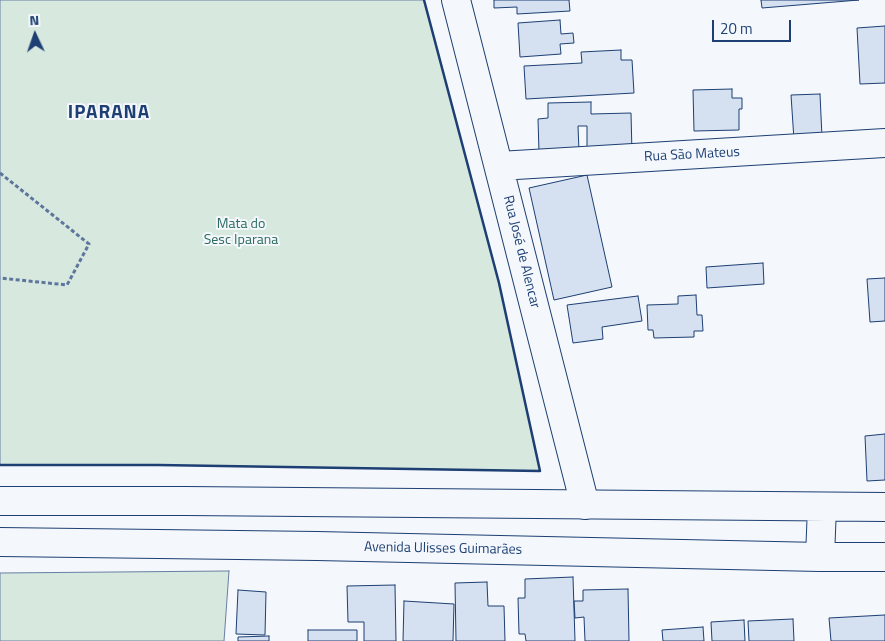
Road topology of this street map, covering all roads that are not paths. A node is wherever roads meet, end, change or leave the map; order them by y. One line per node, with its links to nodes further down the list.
1 (456, 0): 3 (main road, Rua José de Alencar)
2 (885, 144): 3 (main road, Rua São Mateus)
3 (499, 166): 5 (main road, Rua José de Alencar)
4 (0, 501): 5 (main road)
5 (585, 505): 6 (main road)
6 (822, 507): 7 (main road); 10 (main road)
7 (885, 507)
8 (0, 542): 10 (main road, Avenida Ulisses Guimarães)
9 (885, 557): 10 (main road, Avenida Ulisses Guimarães)
10 (820, 558)

